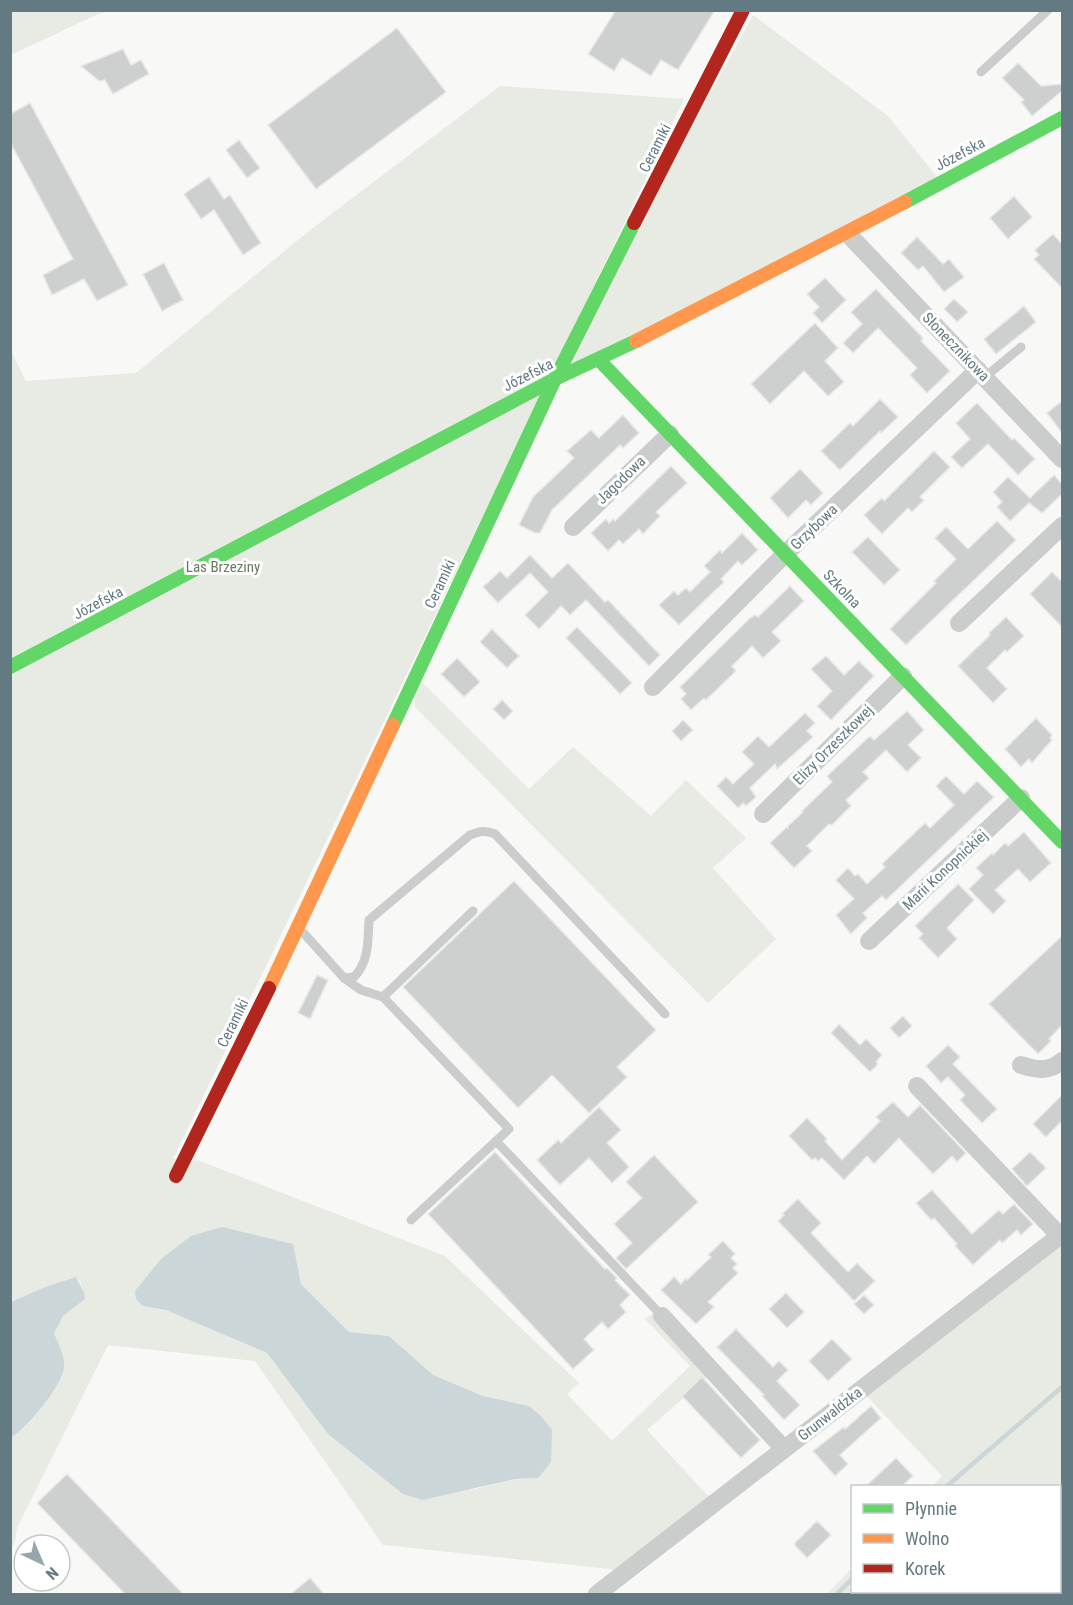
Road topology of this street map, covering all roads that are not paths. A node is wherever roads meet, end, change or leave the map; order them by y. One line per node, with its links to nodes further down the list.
1 (743, 10): 9 (street, Ceramiki)
2 (1048, 10): 3 (lane)
3 (981, 72)
4 (1062, 118): 5 (street, Józefska)
5 (848, 234): 7 (street, Józefska); 8 (street, Słonecznikowa)
6 (1021, 347): 8 (lane)
7 (599, 360): 9 (street, Józefska); 10 (street, Szkolna)
8 (981, 374): 11 (street, Słonecznikowa); 14 (street, Grzybowa)
9 (555, 379): 16 (street, Józefska); 23 (street, Ceramiki)
10 (670, 434): 13 (street, Jagodowa); 14 (street, Szkolna)
11 (1062, 459)
12 (1062, 526): 15 (street)
13 (573, 527)
14 (785, 554): 17 (street, Szkolna); 18 (street, Grzybowa)
15 (959, 623)
16 (10, 667)
17 (903, 676): 19 (street, Szkolna); 20 (street, Elizy Orzeszkowej)
18 (653, 687)
19 (1021, 798): 21 (street, Szkolna); 24 (street, Marii Konopnickiej)
20 (763, 814)
21 (1062, 842)
22 (473, 911): 26 (lane)
23 (298, 928): 25 (lane); 32 (street, Ceramiki)
24 (869, 941)
25 (344, 978): 26 (lane); 27 (lane)
26 (383, 997): 31 (lane)
27 (665, 1014)
28 (1062, 1060): 29 (street)
29 (1022, 1065)
30 (917, 1086): 34 (street)
31 (496, 1141): 33 (lane); 35 (lane)
32 (176, 1176)
33 (411, 1220)
34 (1061, 1235): 36 (street, Grunwaldzka)
35 (662, 1316): 36 (street)
36 (784, 1449): 37 (street, Grunwaldzka)
37 (597, 1594)

